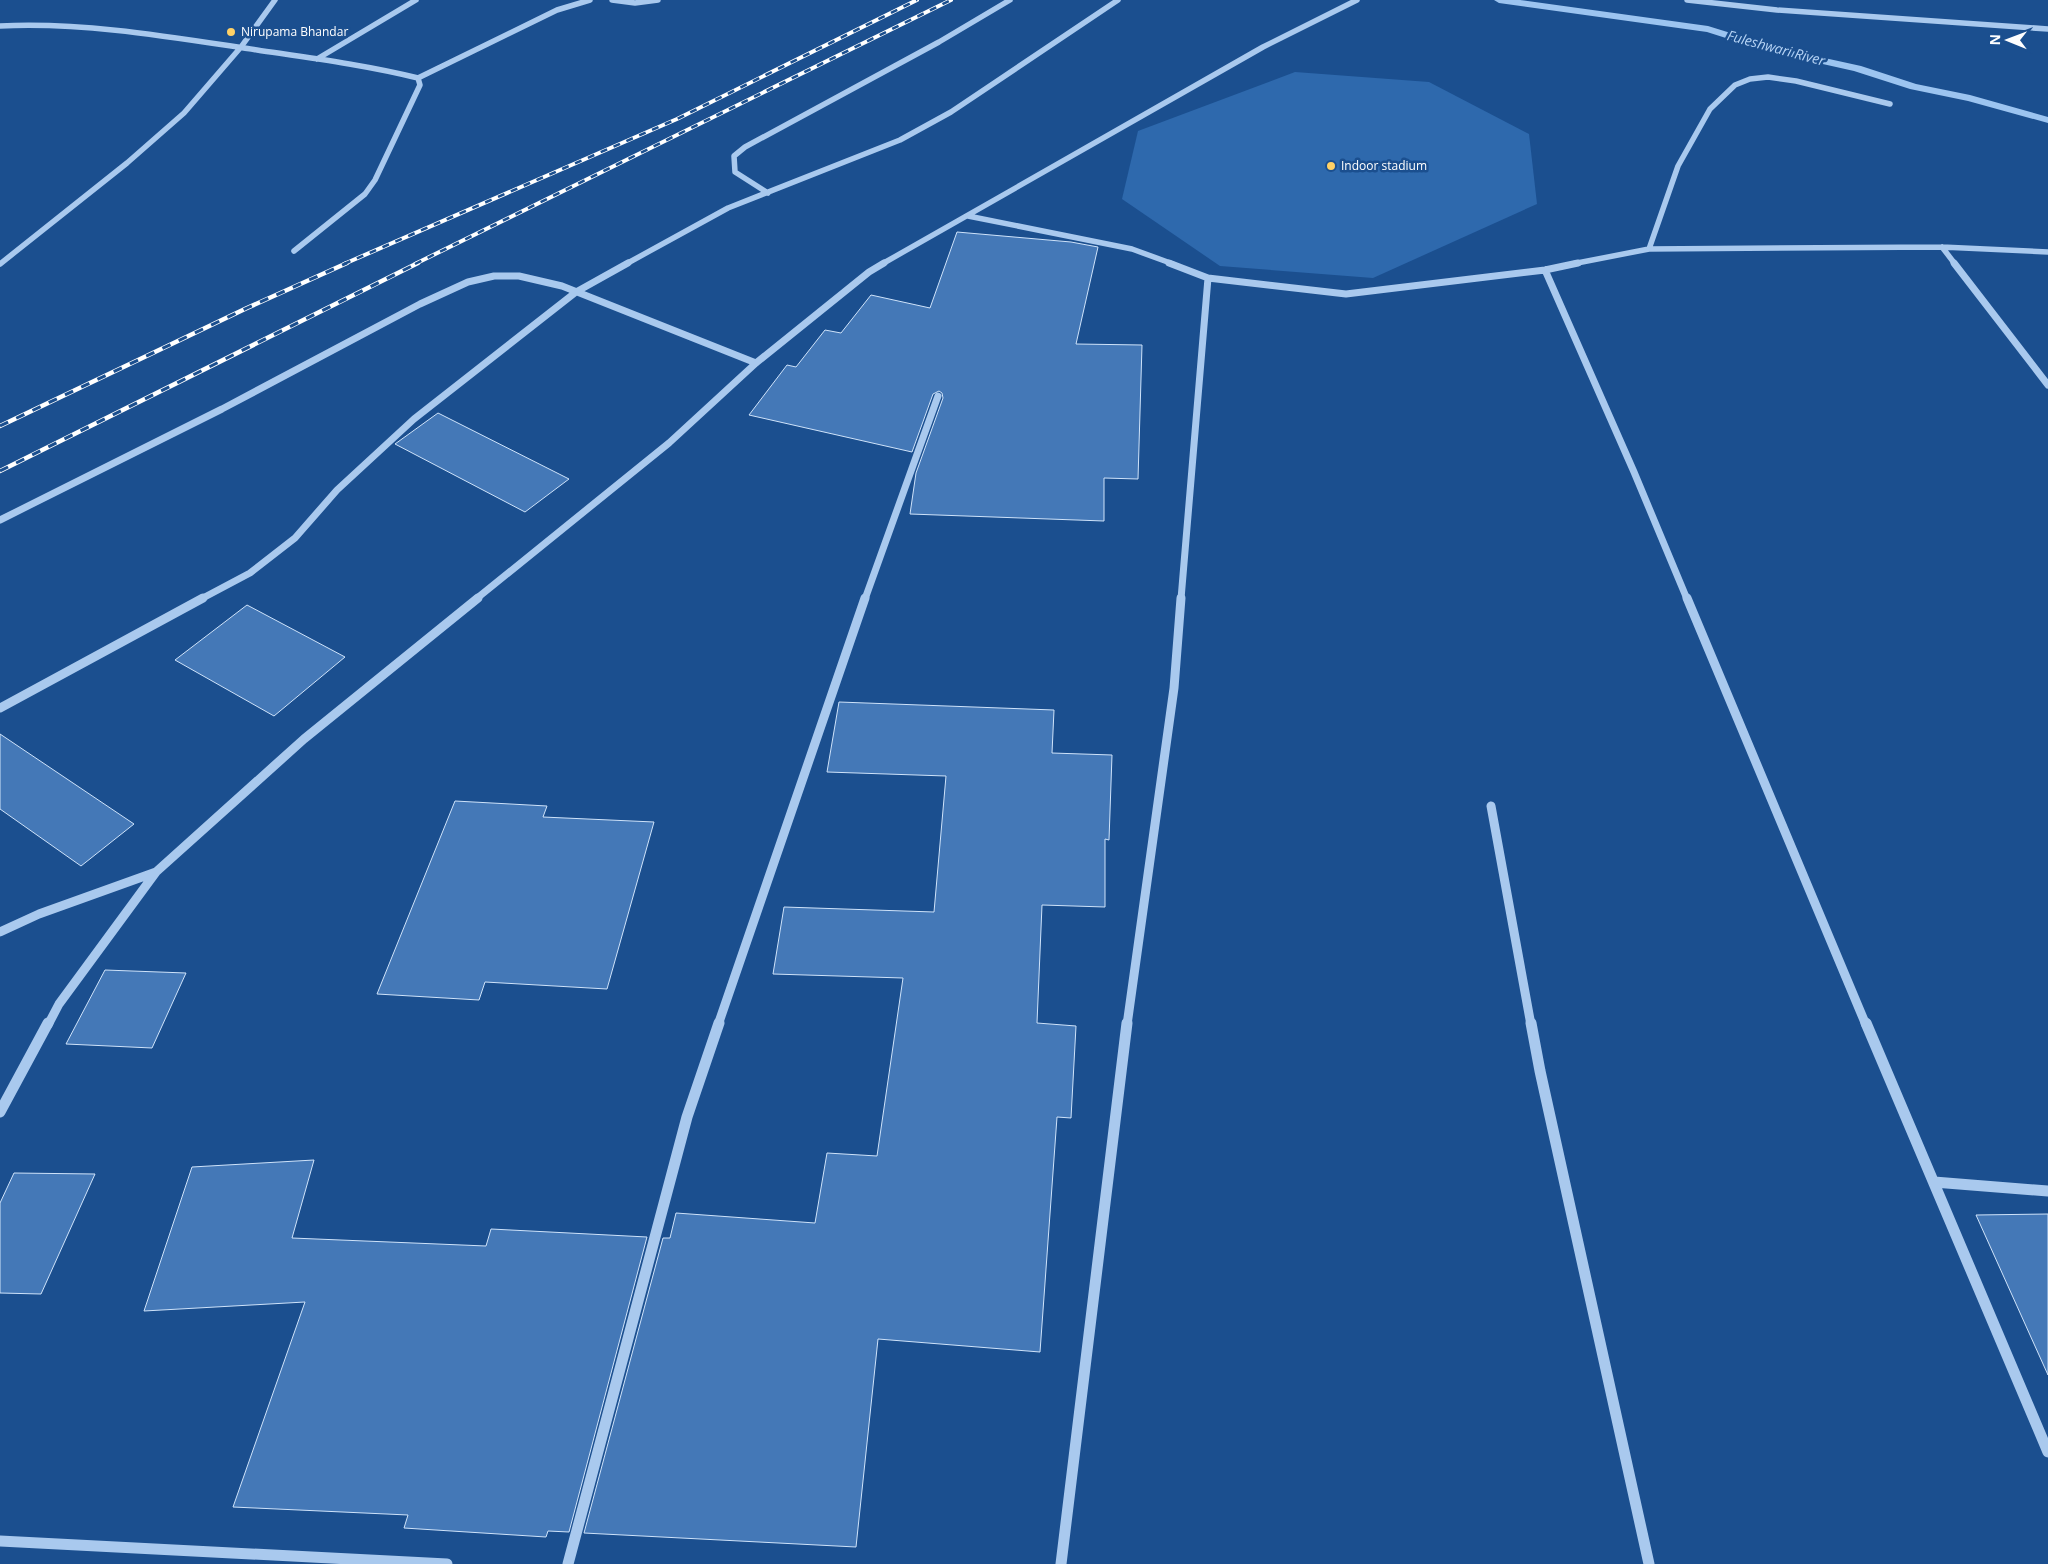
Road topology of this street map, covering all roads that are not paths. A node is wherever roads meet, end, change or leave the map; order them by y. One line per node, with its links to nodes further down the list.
1 (275, 0): 14 (street)
2 (416, 0): 15 (street)
3 (590, 0): 16 (street)
4 (612, 0): 5 (street)
5 (658, 0)
6 (1010, 0): 18 (street)
7 (1118, 0): 18 (street)
8 (1356, 0): 19 (street)
9 (1687, 0): 11 (street)
10 (1738, 0): 11 (street)
11 (1735, 7): 13 (street)
12 (0, 26): 14 (street)
13 (2048, 29)
14 (241, 47): 15 (street); 24 (street)
15 (317, 59): 16 (street)
16 (418, 78): 22 (street)
17 (1890, 104): 21 (street)
18 (768, 193): 27 (street)
19 (968, 216): 26 (street); 28 (street)
20 (1942, 247): 21 (street); 23 (street); 29 (street)
21 (1649, 249): 25 (street)
22 (294, 251)
23 (2048, 252)
24 (0, 264)
25 (1545, 270): 26 (street); 37 (street)
26 (1208, 278): 43 (street)
27 (576, 292): 28 (street); 31 (street); 32 (street)
28 (756, 363): 34 (street)
29 (2048, 385)
30 (938, 396): 42 (street)
31 (0, 520)
32 (0, 708)
33 (1491, 806): 44 (street)
34 (156, 872): 35 (street); 36 (street)
35 (0, 932)
36 (0, 1112)
37 (1934, 1182): 38 (street); 39 (street)
38 (2048, 1191)
39 (2048, 1452)
40 (0, 1540): 41 (street)
41 (447, 1564)
42 (568, 1564)
43 (1061, 1564)
44 (1649, 1564)

